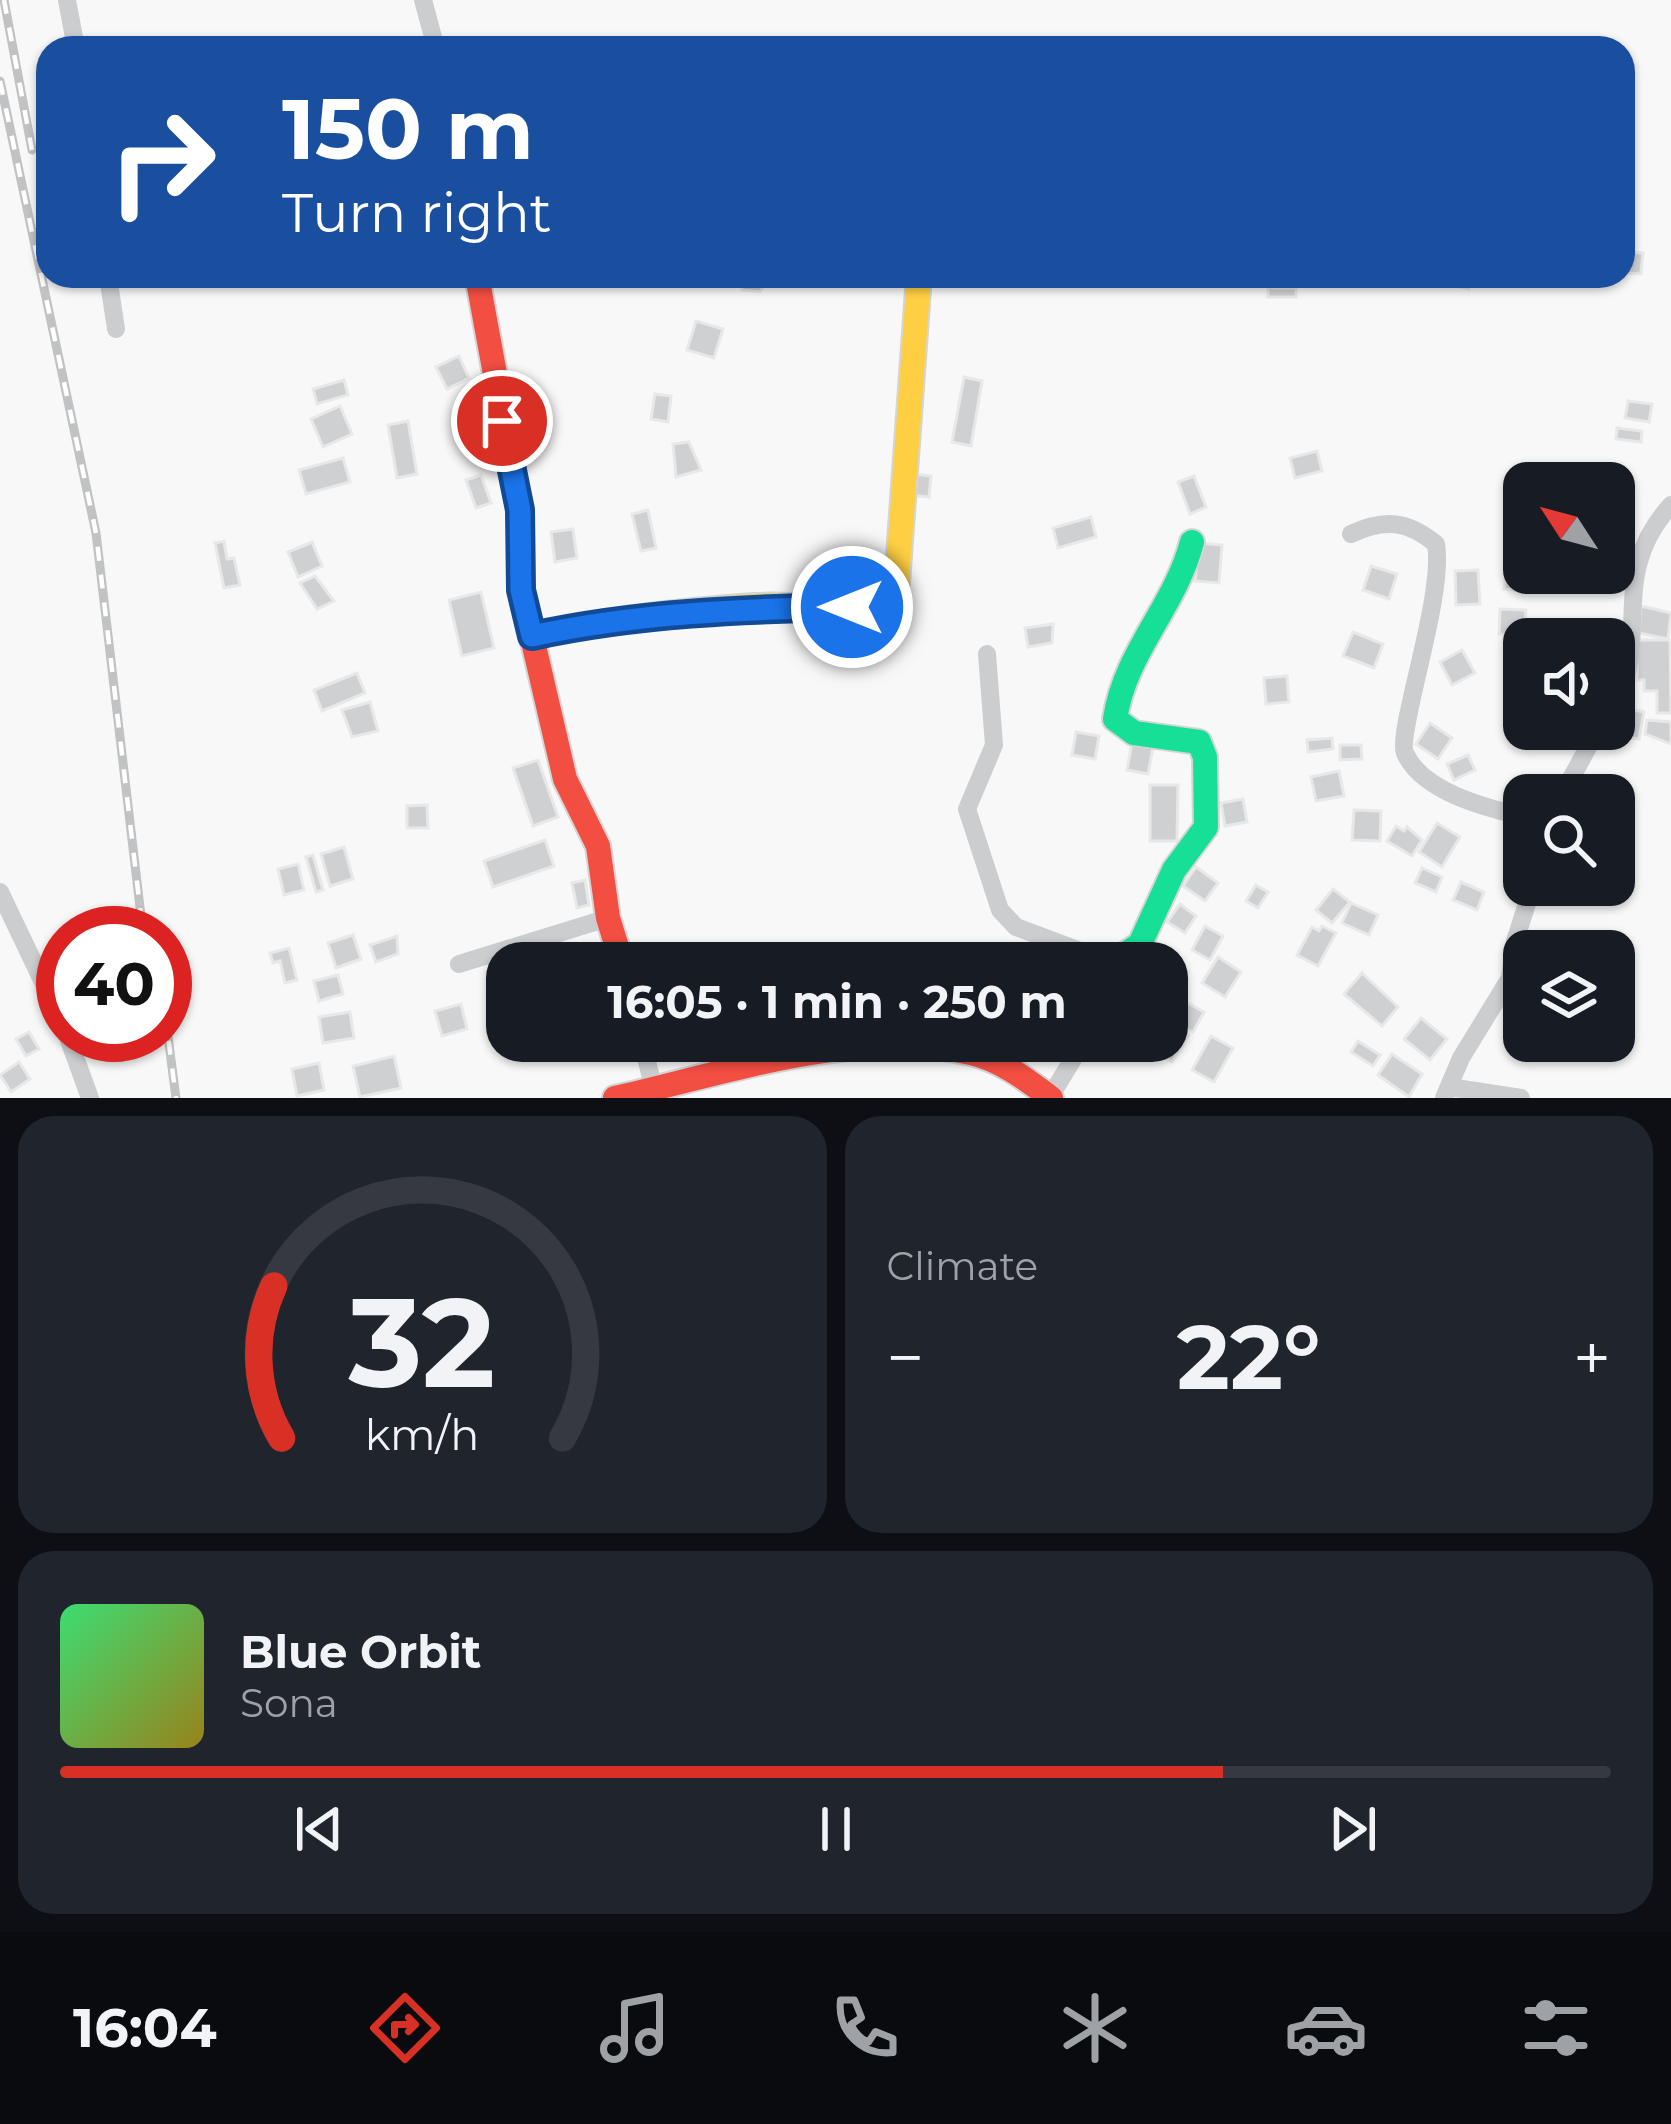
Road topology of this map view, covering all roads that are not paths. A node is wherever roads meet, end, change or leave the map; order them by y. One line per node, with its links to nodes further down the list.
1 (67, 0): 3 (street)
2 (423, 0): 4 (street)
3 (74, 36)
4 (433, 36)
5 (110, 288): 8 (street)
6 (479, 288): 13 (street)
7 (918, 288): 13 (street)
8 (116, 329)
9 (1671, 506): 12 (street)
10 (1351, 534): 15 (street)
11 (1192, 542): 21 (street)
12 (1629, 618)
13 (532, 636): 18 (street)
14 (987, 654): 20 (street)
15 (1503, 811)
16 (0, 892): 23 (street)
17 (1526, 906): 28 (street)
18 (608, 918): 19 (street); 22 (street)
19 (615, 942)
20 (1058, 942)
21 (1140, 942)
22 (460, 964)
23 (36, 967)
24 (77, 1062): 29 (street)
25 (647, 1062): 27 (street)
26 (1071, 1062): 31 (street)
27 (654, 1090): 30 (street); 31 (street)
28 (1446, 1093): 32 (street)
29 (90, 1098)
30 (615, 1098)
31 (1050, 1098)
32 (1521, 1098)

